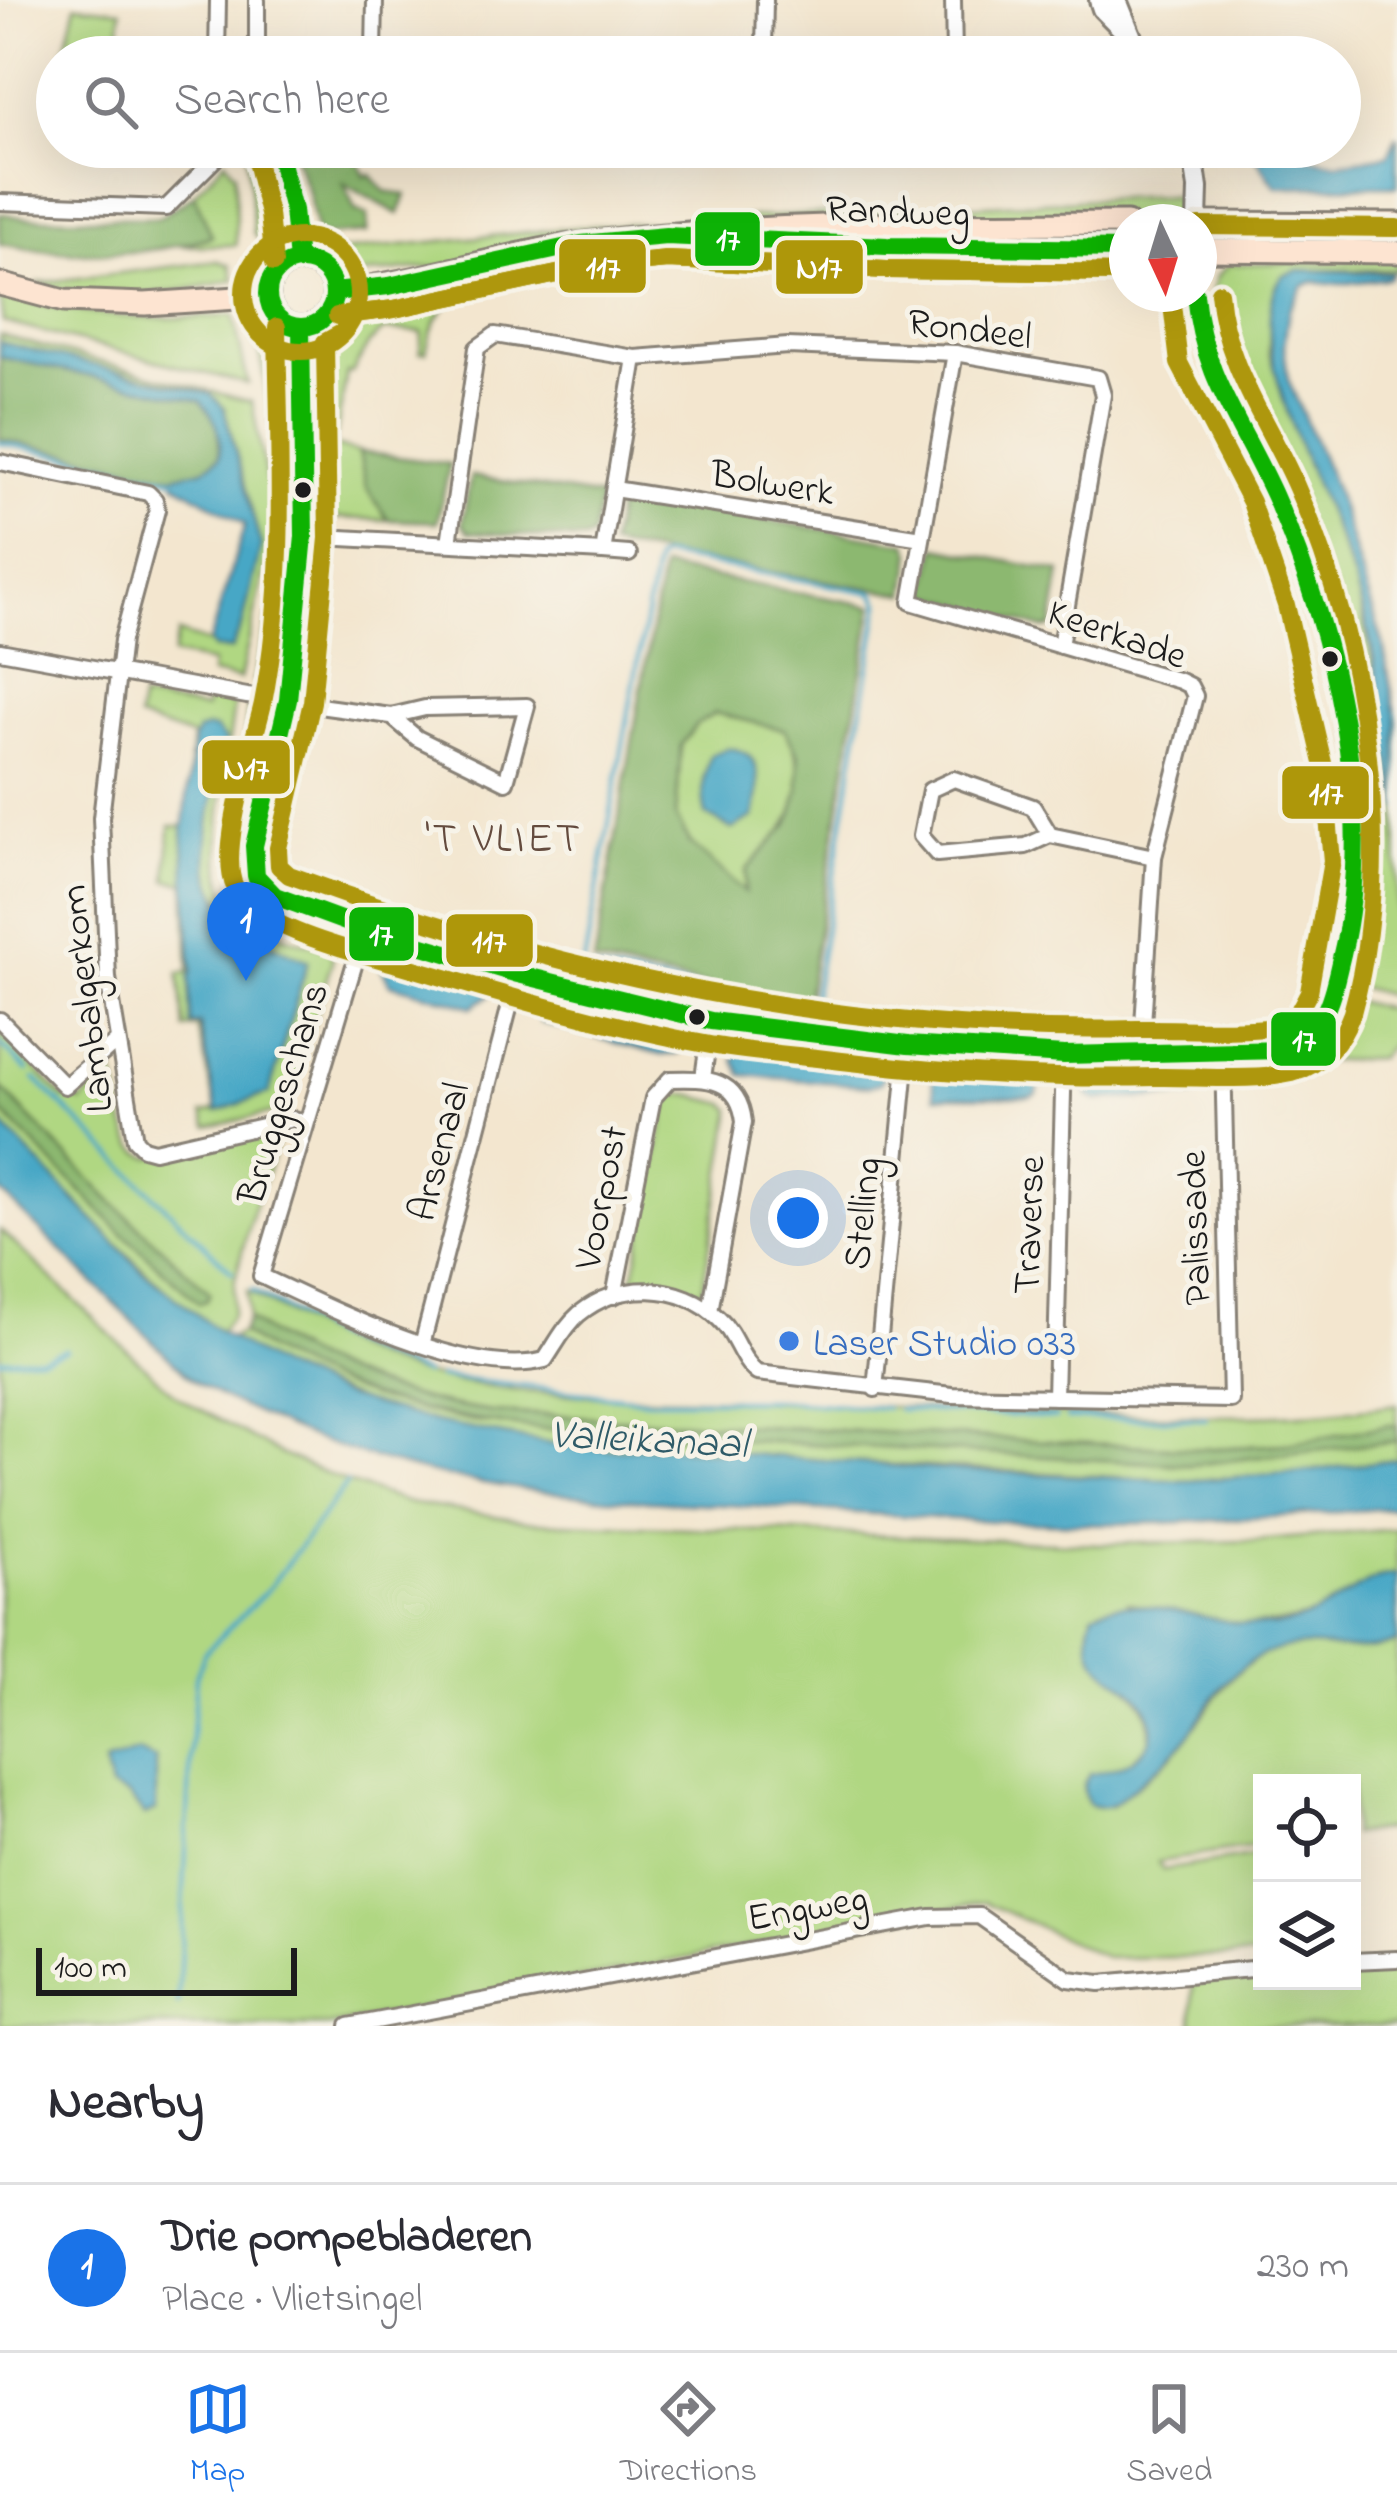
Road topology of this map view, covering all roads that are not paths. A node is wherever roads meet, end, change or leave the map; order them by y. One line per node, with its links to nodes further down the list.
1 (218, 0): 8 (street)
2 (257, 0): 9 (street)
3 (375, 0): 10 (street)
4 (765, 0): 11 (street)
5 (953, 0): 12 (street)
6 (1099, 0): 13 (street)
7 (1118, 0): 13 (street)
8 (217, 36)
9 (257, 36)
10 (374, 36)
11 (763, 36)
12 (954, 36)
13 (1129, 36)
14 (206, 168): 17 (street)
15 (282, 168): 26 (street)
16 (1195, 168): 18 (street)
17 (0, 202)
18 (1198, 204)
19 (1109, 223): 22 (main road, Randweg)
20 (1217, 223): 21 (main road)
21 (1397, 224)
22 (666, 236): 23 (main road, Randweg); 28 (main road, Randweg)
23 (1109, 249)
24 (1217, 250): 25 (main road)
25 (1397, 252)
26 (298, 261): 28 (main road); 29 (main road)
27 (0, 284): 29 (main road)
28 (334, 292): 31 (main road)
29 (268, 296): 31 (main road)
30 (1198, 312): 55 (street)
31 (301, 327): 36 (street)
32 (956, 353): 33 (street, Rondeel); 37 (street, Keerkade); 41 (street, Rondeel)
33 (635, 358): 35 (street); 38 (street, Rondeel)
34 (0, 462): 43 (street, Lambalgerkom)
35 (614, 490): 37 (street, Bolwerk); 39 (street)
36 (304, 536): 38 (street); 44 (street)
37 (922, 538): 41 (street, Keerkade)
38 (448, 543): 39 (street)
39 (603, 552): 40 (street)
40 (628, 554)
41 (1060, 646): 47 (street, Keerkade)
42 (0, 651): 43 (street)
43 (118, 671): 44 (street); 52 (street, Lambalgerkom)
44 (287, 700): 45 (street); 48 (street)
45 (391, 716): 45 (street)
46 (1050, 835): 46 (street); 47 (street)
47 (1154, 857): 54 (street, Keerkade)
48 (365, 929): 49 (street); 58 (street, Bruggeschans)
49 (518, 974): 51 (street); 61 (street, Arsenaal)
50 (0, 1020): 52 (street)
51 (711, 1021): 53 (street); 57 (street)
52 (117, 1041): 58 (street, Lambalgerkom)
53 (908, 1045): 56 (street); 62 (street, Stelling)
54 (1141, 1054): 55 (street); 56 (street)
55 (1222, 1054): 63 (street, Palissade)
56 (1064, 1055): 63 (street, Traverse)
57 (704, 1078): 59 (street, Voorpost); 60 (street)
58 (306, 1122): 61 (street, Bruggeschans)
59 (614, 1296): 60 (street); 61 (street)
60 (710, 1311): 62 (street)
61 (422, 1345)
62 (875, 1389): 63 (street)
63 (1055, 1397)
64 (1397, 1959): 65 (street)
65 (1361, 1961)
66 (1253, 1969): 67 (street, Engweg)
67 (349, 2026)

